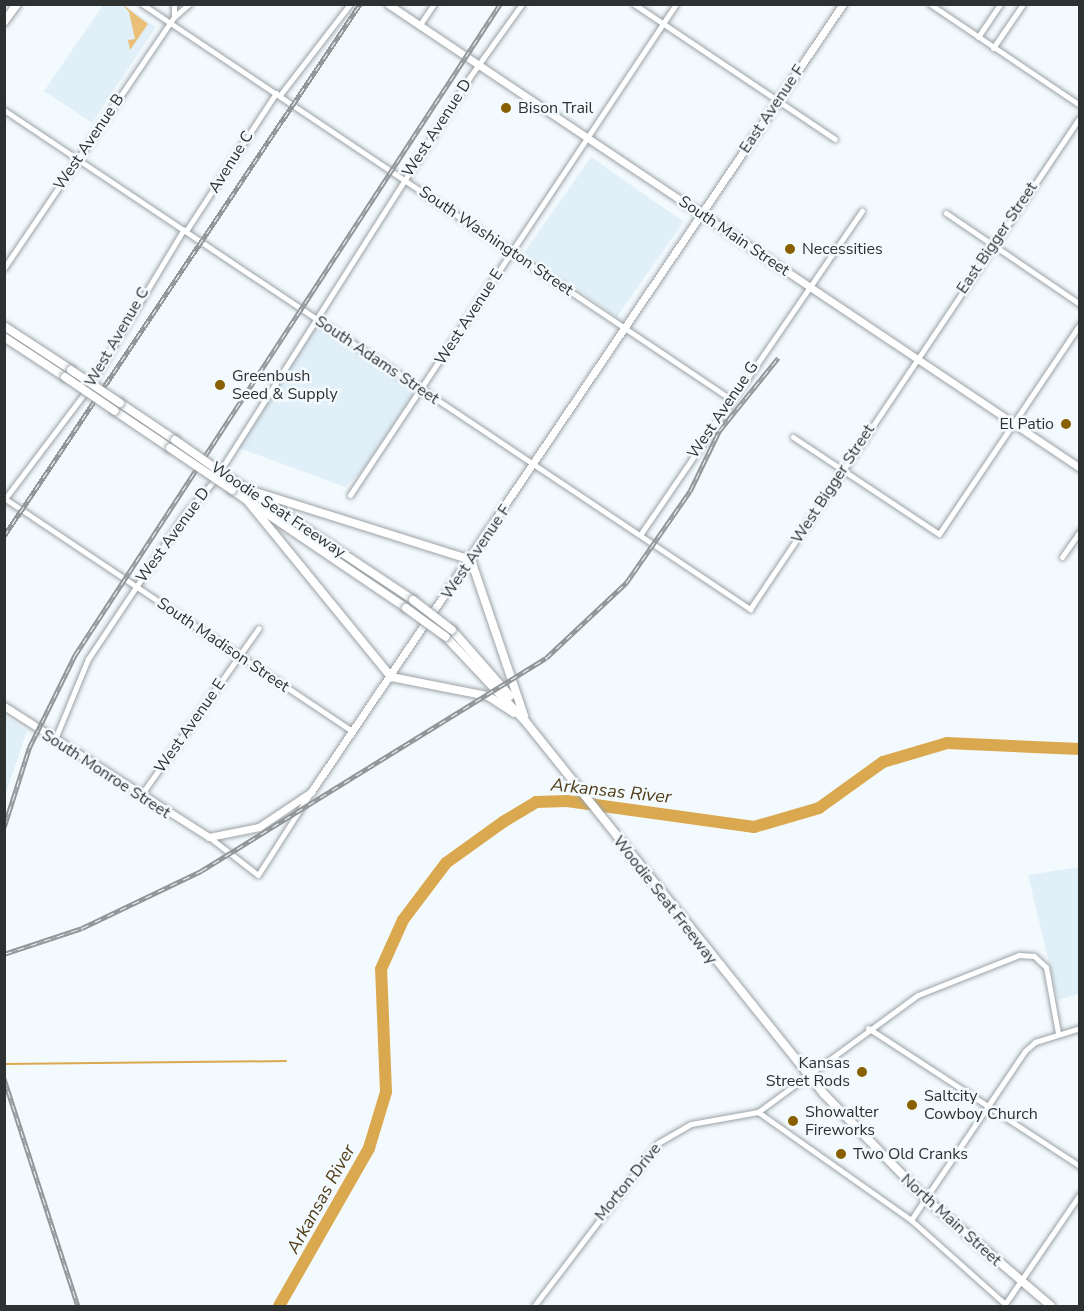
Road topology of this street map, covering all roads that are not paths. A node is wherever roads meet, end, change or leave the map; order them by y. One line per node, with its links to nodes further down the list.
1 (16, 4): 16 (main road)
2 (142, 4): 17 (street, South Washington Street)
3 (174, 4): 15 (street, West Avenue B)
4 (189, 4): 15 (street, West Avenue B)
5 (350, 4): 23 (street, Avenue C)
6 (388, 4): 19 (street, South Main Street)
7 (434, 4): 19 (street)
8 (522, 4): 22 (street, West Avenue D)
9 (634, 4): 18 (street)
10 (676, 4): 18 (street, West Avenue E)
11 (843, 4): 24 (street, East Avenue F)
12 (930, 4): 20 (street)
13 (1000, 4): 20 (street)
14 (1023, 4): 21 (street)
15 (174, 16): 17 (street, West Avenue B)
16 (4, 22)
17 (170, 23): 23 (street, South Washington Street); 30 (street, West Avenue B)
18 (663, 25): 24 (street); 28 (street, West Avenue E)
19 (419, 26): 22 (street, South Main Street)
20 (978, 37): 21 (street)
21 (993, 48): 25 (street)
22 (478, 65): 28 (street, South Main Street); 31 (street, West Avenue D)
23 (278, 94): 31 (street, South Washington Street); 35 (street, Avenue C)
24 (777, 101): 29 (street); 34 (street, East Avenue F)
25 (1080, 105)
26 (4, 110): 30 (street, South Adams Street)
27 (1080, 117): 36 (street, East Bigger Street)
28 (586, 138): 34 (street, South Main Street); 37 (street, West Avenue E)
29 (835, 139)
30 (78, 159): 35 (street, South Adams Street); 38 (street, West Avenue B)
31 (404, 179): 37 (street, South Washington Street); 41 (street, West Avenue D)
32 (862, 211): 39 (street, West Avenue G)
33 (946, 213): 36 (street)
34 (701, 214): 39 (street, South Main Street); 44 (street, West Avenue F)
35 (185, 230): 41 (street, South Adams Street); 59 (street, West Avenue C)
36 (992, 245): 40 (street); 46 (street, East Bigger Street)
37 (512, 251): 44 (street, South Washington Street); 48 (street, West Avenue E)
38 (4, 268)
39 (809, 287): 46 (street, South Main Street); 49 (street, West Avenue G)
40 (1080, 304)
41 (317, 319): 48 (street, South Adams Street); 65 (street, West Avenue D)
42 (1080, 324): 51 (street)
43 (4, 326): 47 (main road, Woodie Seat Freeway)
44 (625, 328): 49 (street, South Washington Street); 53 (street, West Avenue F)
45 (4, 337): 47 (main road, Woodie Seat Freeway)
46 (916, 359): 51 (street, South Main Street); 55 (street, West Bigger Street)
47 (68, 374): 50 (main road, Woodie Seat Freeway, bridge)
48 (421, 389): 53 (street, South Adams Street); 58 (street, West Avenue E)
49 (729, 398): 62 (street, West Avenue G)
50 (117, 407): 56 (main road, Woodie Seat Freeway, bridge); 56 (main road, Woodie Seat Freeway, bridge)
51 (1012, 424): 54 (street, South Main Street); 55 (street)
52 (793, 437): 55 (street)
53 (534, 463): 62 (street, South Adams Street); 64 (street, West Avenue F)
54 (1080, 468)
55 (842, 472): 66 (street, West Bigger Street)
56 (234, 486): 57 (main road, Woodie Seat Freeway); 60 (main road, Woodie Seat Freeway)
57 (246, 489): 64 (main road); 68 (main road, Woodie Seat Freeway, bridge)
58 (350, 495)
59 (5, 499): 65 (street, South Madison Street)
60 (246, 499): 68 (main road, Woodie Seat Freeway, bridge); 70 (main road)
61 (1080, 531): 63 (street)
62 (640, 535): 66 (street, South Adams Street)
63 (1062, 557)
64 (471, 560): 70 (street, West Avenue F); 72 (main road)
65 (136, 586): 69 (street, South Madison Street); 74 (street, West Avenue D)
66 (750, 609)
67 (259, 628): 69 (street, West Avenue E)
68 (449, 634): 72 (main road, Woodie Seat Freeway)
69 (239, 657): 73 (street, South Madison Street); 76 (street, West Avenue E)
70 (391, 677): 72 (main road); 73 (street, West Avenue F)
71 (4, 706): 74 (street, South Monroe Street)
72 (526, 722): 81 (main road, Woodie Seat Freeway)
73 (352, 731): 75 (street, West Avenue F)
74 (55, 739): 76 (street, South Monroe Street)
75 (311, 792): 77 (street, West Avenue F); 77 (street)
76 (141, 795): 77 (street, South Monroe Street)
77 (209, 837)
78 (868, 1028): 80 (street); 81 (street); 82 (street)
79 (1080, 1028): 80 (street)
80 (1058, 1033): 82 (street)
81 (807, 1075): 83 (street); 86 (main road, North Main Street)
82 (990, 1106): 84 (street); 86 (street)
83 (758, 1112): 87 (street, North Main Street); 89 (street, Morton Drive)
84 (1080, 1166)
85 (1080, 1194): 88 (street)
86 (927, 1200): 87 (street); 88 (main road, North Main Street)
87 (911, 1220): 88 (street, North Main Street)
88 (1020, 1282): 90 (main road, North Main Street)
89 (534, 1306)
90 (1051, 1306)

